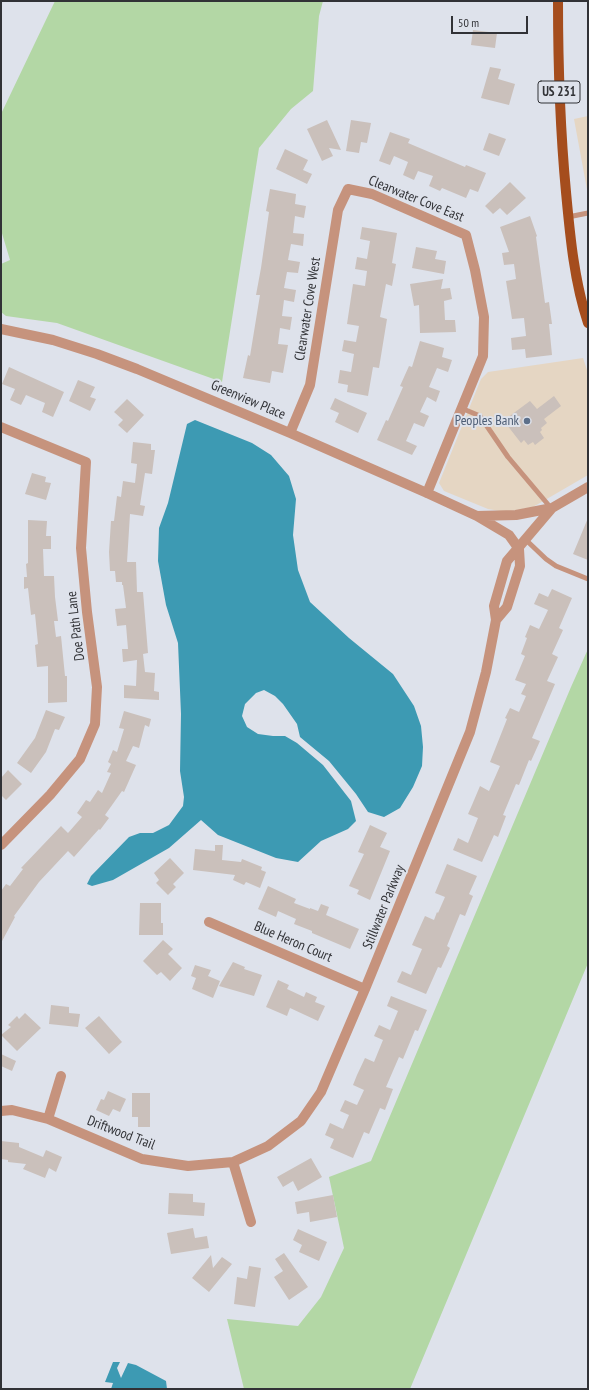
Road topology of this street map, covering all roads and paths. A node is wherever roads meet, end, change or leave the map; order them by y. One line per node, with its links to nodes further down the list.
1 (558, 1): 4 (main road, US 231)
2 (348, 189): 7 (street, Clearwater Cove East); 9 (street, Clearwater Cove West)
3 (588, 213): 4 (lane)
4 (568, 217): 5 (main road, US 231)
5 (588, 323)
6 (1, 329): 9 (street, Greenview Place)
7 (461, 408): 11 (street, Clearwater Cove East); 12 (lane)
8 (1, 427): 17 (street, Doe Path Lane)
9 (290, 433): 11 (street, Greenview Place)
10 (588, 487): 12 (street)
11 (427, 493): 13 (street, Greenview Place)
12 (552, 508): 13 (street, Greenview Place); 14 (street)
13 (477, 516): 15 (street, Greenview Place)
14 (526, 540): 15 (street); 16 (lane)
15 (519, 549): 19 (street, Stillwater Parkway)
16 (588, 579)
17 (1, 845)
18 (210, 922): 19 (street, Blue Heron Court)
19 (365, 989): 23 (street, Stillwater Parkway)
20 (61, 1076): 22 (street)
21 (1, 1111): 22 (street, Driftwood Trail)
22 (48, 1119): 23 (street, Driftwood Trail)
23 (233, 1162): 24 (street)
24 (251, 1222)

